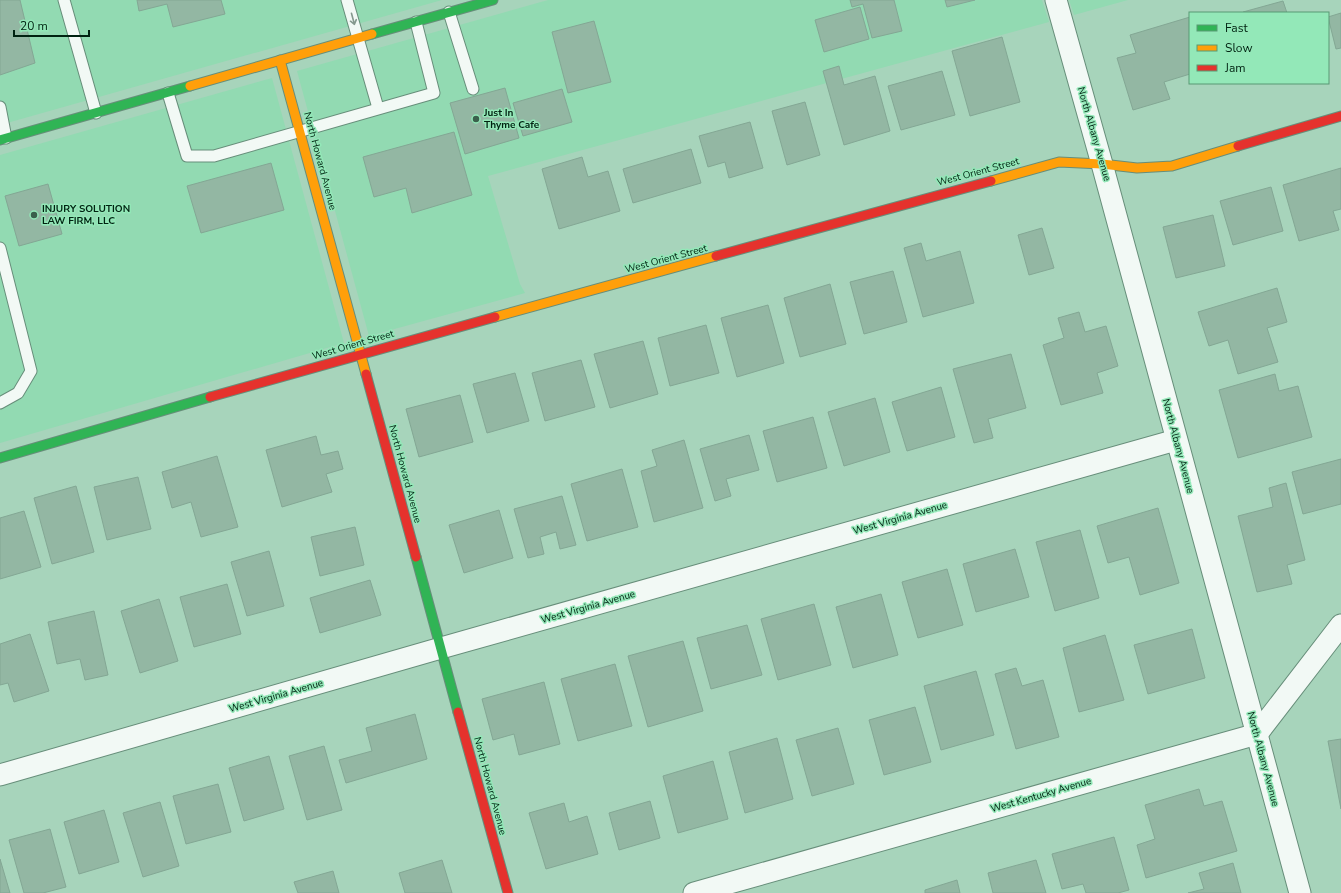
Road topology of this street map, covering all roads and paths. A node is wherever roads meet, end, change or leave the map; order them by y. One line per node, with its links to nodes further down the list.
1 (64, 0): 13 (lane)
2 (347, 0): 7 (lane, one-way to 7)
3 (1056, 0): 17 (street, North Albany Avenue)
4 (490, 1): 5 (street)
5 (449, 12): 6 (street); 9 (lane)
6 (416, 22): 7 (street); 12 (lane)
7 (358, 38): 8 (street); 12 (lane)
8 (280, 60): 10 (street); 15 (street, North Howard Avenue)
9 (473, 89)
10 (168, 93): 13 (street); 15 (lane)
11 (0, 107): 16 (lane)
12 (378, 108): 15 (lane)
13 (96, 112): 16 (street)
14 (1341, 116): 17 (street, West Orient Street)
15 (301, 131): 19 (street, North Howard Avenue)
16 (3, 139)
17 (1102, 164): 19 (street, West Orient Street); 21 (street, North Albany Avenue)
18 (0, 248): 20 (lane)
19 (361, 354): 22 (street, West Orient Street); 24 (street, North Howard Avenue)
20 (0, 402)
21 (1176, 440): 24 (street, West Virginia Avenue); 25 (street, North Albany Avenue)
22 (0, 458)
23 (1341, 625): 25 (street)
24 (441, 648): 26 (street, West Virginia Avenue); 27 (street, North Howard Avenue)
25 (1257, 734): 28 (street, West Kentucky Avenue); 29 (street, North Albany Avenue)
26 (0, 775)
27 (508, 893)
28 (694, 893)
29 (1300, 893)

